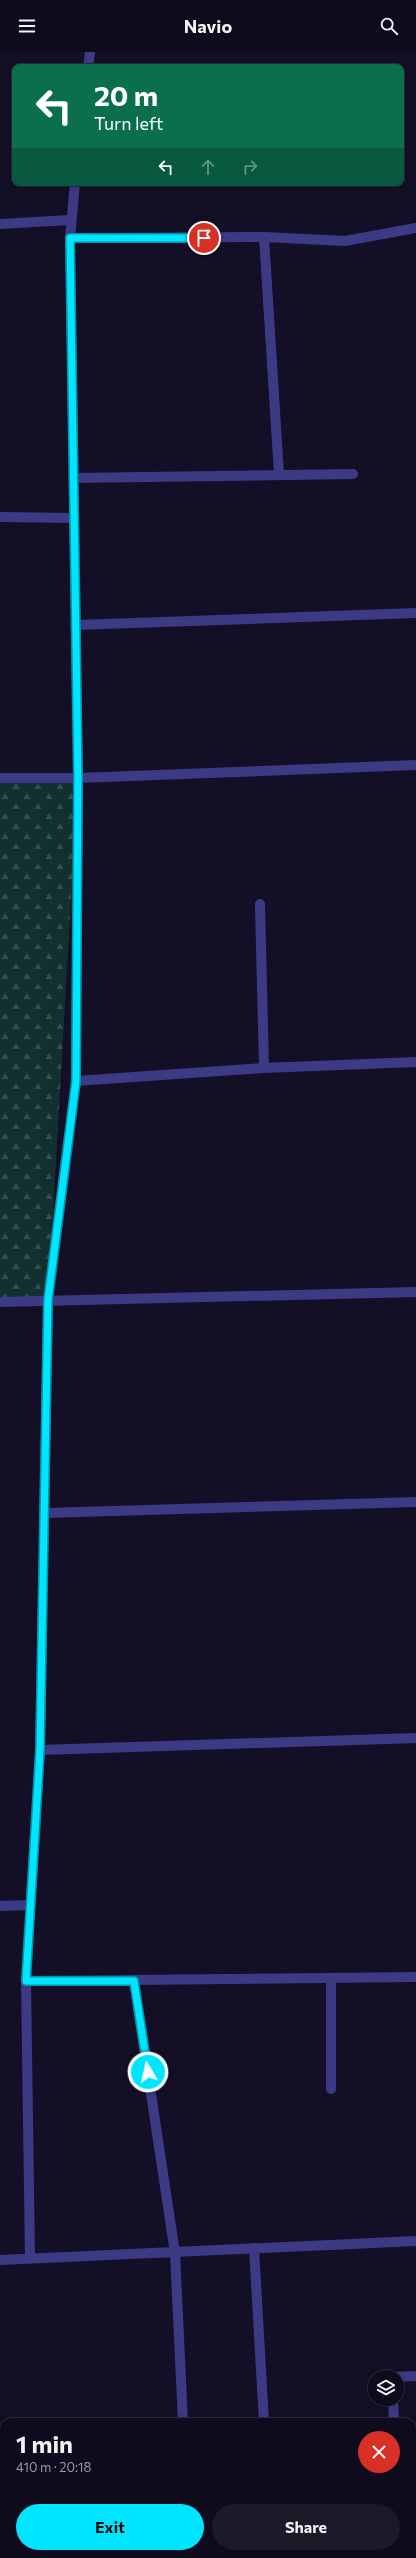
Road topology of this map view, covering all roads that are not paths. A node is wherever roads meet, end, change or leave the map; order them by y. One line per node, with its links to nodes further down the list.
1 (90, 52): 2 (street)
2 (88, 64)
3 (75, 186): 4 (street)
4 (70, 220): 5 (street); 8 (street)
5 (0, 224)
6 (416, 228): 7 (street)
7 (264, 237): 8 (street); 9 (street)
8 (70, 238): 11 (street)
9 (280, 474): 10 (street); 11 (street)
10 (353, 474)
11 (73, 478): 13 (street)
12 (0, 517): 13 (street)
13 (73, 518): 15 (street)
14 (416, 613): 15 (street)
15 (75, 625): 18 (street)
16 (416, 765): 18 (street)
17 (0, 778): 18 (street)
18 (78, 778): 22 (street)
19 (260, 904): 21 (street)
20 (416, 1062): 21 (street)
21 (264, 1068): 22 (street)
22 (76, 1081): 24 (street)
23 (416, 1292): 24 (street)
24 (48, 1300): 25 (street); 27 (street)
25 (0, 1302)
26 (416, 1502): 27 (street)
27 (44, 1513): 29 (street)
28 (416, 1738): 29 (street)
29 (40, 1750): 30 (street)
30 (31, 1905): 31 (street); 34 (street)
31 (0, 1906)
32 (416, 1977): 33 (street)
33 (331, 1978): 35 (street); 36 (street)
34 (26, 1981): 35 (street); 40 (street)
35 (134, 1981): 39 (street)
36 (331, 2089)
37 (416, 2241): 38 (street)
38 (254, 2248): 39 (street); 46 (street)
39 (176, 2253): 40 (street); 45 (street)
40 (30, 2259): 41 (street)
41 (0, 2260)
42 (404, 2376): 43 (street)
43 (416, 2376)
44 (393, 2406): 47 (street)
45 (183, 2418)
46 (264, 2418)
47 (394, 2418)

